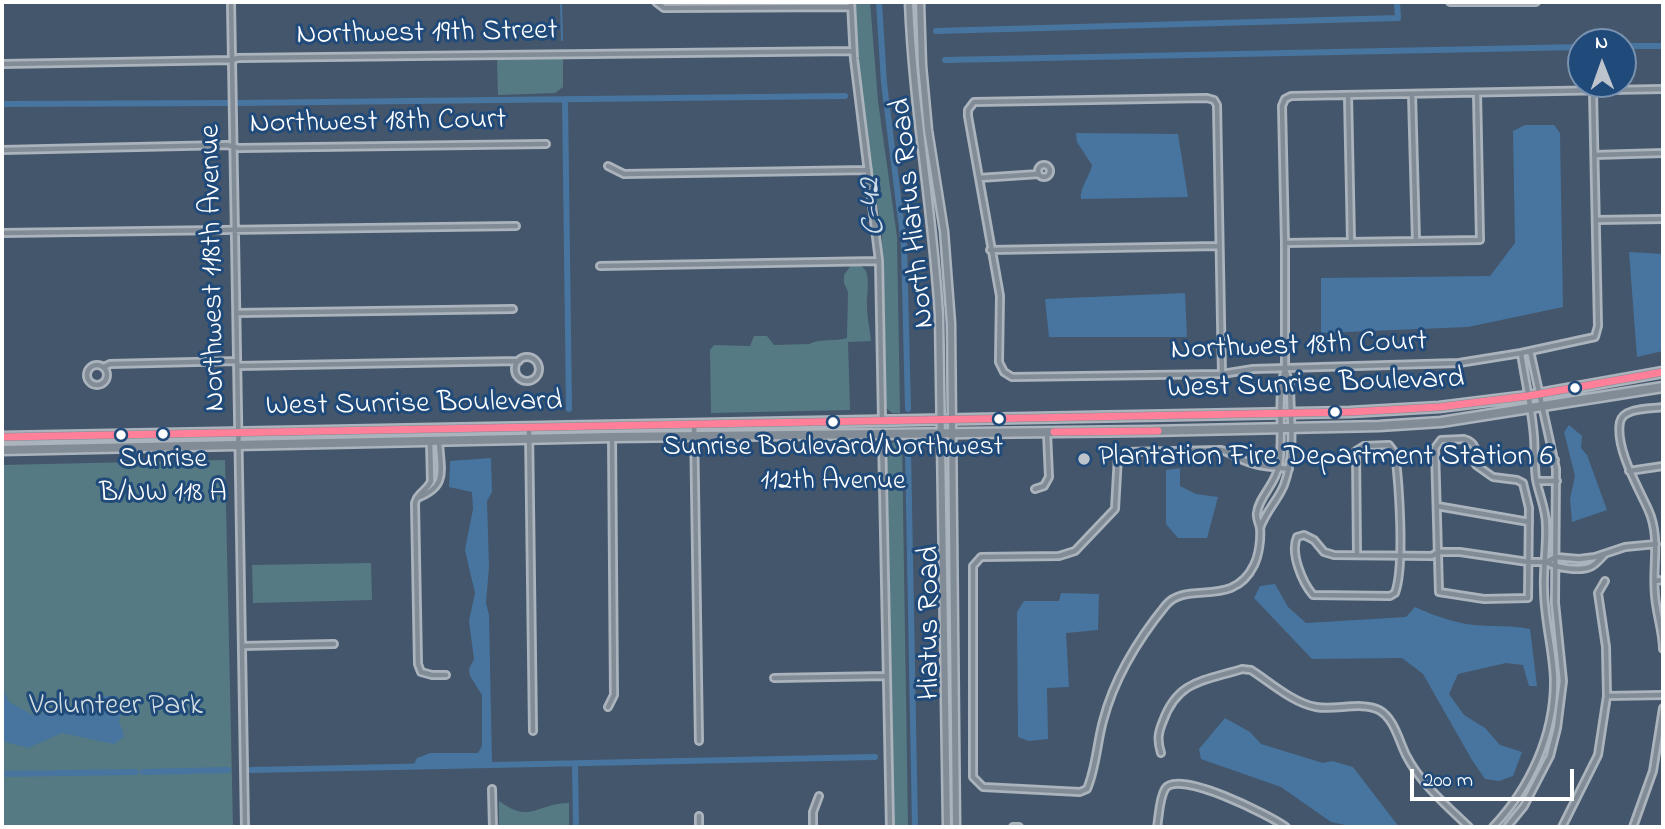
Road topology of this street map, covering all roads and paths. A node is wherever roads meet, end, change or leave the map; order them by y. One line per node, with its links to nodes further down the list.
1 (231, 2): 9 (street, Northwest 118th Avenue)
2 (656, 2): 7 (street)
3 (909, 2): 57 (main road, North Hiatus Road)
4 (920, 2): 58 (main road, North Hiatus Road)
5 (1450, 2): 6 (street)
6 (1536, 2)
7 (851, 4): 8 (street)
8 (853, 51): 9 (street, Northwest 19th Street); 24 (street)
9 (232, 61): 10 (street, Northwest 19th Street); 19 (street, Northwest 118th Avenue)
10 (2, 64)
11 (1663, 89): 12 (street)
12 (1637, 90)
13 (1567, 91): 14 (street)
14 (1478, 93): 15 (street); 33 (street)
15 (1412, 94): 16 (street); 33 (street)
16 (1348, 95): 32 (street); 34 (street)
17 (1593, 98): 22 (street)
18 (545, 144): 19 (street, Northwest 18th Court)
19 (233, 147): 20 (street, Northwest 18th Court); 30 (street, Northwest 118th Avenue)
20 (2, 150)
21 (1663, 153): 22 (street)
22 (1595, 155): 28 (street)
23 (608, 166): 24 (street)
24 (868, 170): 37 (street)
25 (1039, 174): 26 (street)
26 (979, 178): 35 (street); 36 (street)
27 (1663, 219): 28 (street)
28 (1596, 220): 41 (street, Northwest 18th Court)
29 (516, 226): 30 (street)
30 (235, 229): 31 (street); 40 (street, Northwest 118th Avenue)
31 (2, 233)
32 (1351, 241): 33 (street); 34 (street)
33 (1416, 241)
34 (1285, 243): 46 (street)
35 (1219, 246): 36 (street); 48 (street)
36 (990, 250): 48 (street, Northwest 18th Court)
37 (879, 261): 38 (street); 56 (street)
38 (600, 266)
39 (513, 309): 40 (street)
40 (237, 313): 44 (street, Northwest 118th Avenue)
41 (1530, 351): 42 (street, Northwest 18th Court); 50 (street)
42 (1521, 353): 46 (street, Northwest 18th Court); 51 (street)
43 (519, 360): 43 (street); 44 (street)
44 (237, 363): 45 (street); 63 (street, Northwest 118th Avenue)
45 (104, 368): 45 (street)
46 (1285, 369): 48 (street, Northwest 18th Court); 55 (street); 55 (street)
47 (1663, 372): 50 (highway, West Sunrise Boulevard)
48 (1222, 374)
49 (1663, 387): 53 (highway, West Sunrise Boulevard)
50 (1538, 394): 51 (highway, West Sunrise Boulevard); 53 (street)
51 (1528, 396): 54 (street); 55 (highway, West Sunrise Boulevard)
52 (1663, 407): 82 (street)
53 (1541, 408): 54 (highway, West Sunrise Boulevard); 76 (street)
54 (1529, 410): 62 (highway, West Sunrise Boulevard); 75 (street)
55 (1286, 413): 58 (highway, West Sunrise Boulevard); 61 (street); 62 (street)
56 (882, 419): 57 (highway, West Sunrise Boulevard); 59 (highway, West Sunrise Boulevard)
57 (941, 419): 58 (highway, West Sunrise Boulevard); 66 (main road, Hiatus Road)
58 (954, 419): 67 (main road, Hiatus Road)
59 (694, 424): 60 (highway, West Sunrise Boulevard); 68 (street)
60 (529, 427): 63 (highway, West Sunrise Boulevard); 71 (street)
61 (1280, 428): 62 (highway, West Sunrise Boulevard); 64 (highway, West Sunrise Boulevard); 78 (street)
62 (1291, 428): 81 (street)
63 (239, 432): 69 (highway, West Sunrise Boulevard); 73 (street, Northwest 118th Avenue)
64 (1047, 433): 67 (highway, West Sunrise Boulevard); 85 (street)
65 (882, 434): 66 (highway, West Sunrise Boulevard); 68 (highway, West Sunrise Boulevard); 107 (street)
66 (941, 434): 67 (highway, West Sunrise Boulevard); 124 (main road, Hiatus Road)
67 (954, 434): 125 (main road, Hiatus Road)
68 (694, 436): 70 (highway, West Sunrise Boulevard); 114 (street)
69 (2, 437)
70 (612, 437): 71 (highway, West Sunrise Boulevard); 111 (street)
71 (529, 439): 72 (highway, West Sunrise Boulevard); 113 (street)
72 (435, 441): 73 (highway, West Sunrise Boulevard); 79 (street); 80 (street)
73 (239, 446): 74 (highway, West Sunrise Boulevard); 104 (street, Northwest 118th Avenue)
74 (2, 450)
75 (1534, 460): 76 (street); 83 (street)
76 (1555, 460): 84 (street)
77 (1663, 466): 82 (street)
78 (1279, 467): 81 (street); 89 (street); 89 (street)
79 (431, 469): 80 (street); 86 (street)
80 (440, 469): 86 (street)
81 (1289, 469): 89 (street)
82 (1629, 471): 90 (street)
83 (1536, 481): 84 (street); 97 (street)
84 (1557, 481): 95 (street)
85 (1035, 489)
86 (416, 498): 106 (street)
87 (1437, 506): 88 (street); 88 (street); 92 (street)
88 (1529, 523): 96 (street)
89 (1260, 528)
90 (1656, 544): 91 (street); 101 (street)
91 (1609, 551): 95 (street); 98 (street)
92 (1438, 552): 94 (street); 96 (street); 96 (street)
93 (1357, 555): 94 (street); 94 (street); 94 (street)
94 (1399, 555)
95 (1556, 556): 97 (street); 98 (street)
96 (1528, 562): 97 (street)
97 (1546, 562): 98 (street); 131 (street)
98 (1555, 567): 132 (street)
99 (1663, 580): 101 (street)
100 (1605, 581): 110 (street)
101 (1655, 581): 102 (street)
102 (1663, 638): 105 (street)
103 (334, 644): 104 (street)
104 (242, 646): 119 (street, Northwest 118th Avenue)
105 (1663, 649)
106 (446, 675)
107 (887, 676): 108 (street); 123 (street)
108 (774, 678)
109 (1663, 695): 110 (street)
110 (1607, 696): 133 (street)
111 (608, 707)
112 (1663, 708): 134 (street)
113 (533, 732)
114 (699, 741)
115 (1161, 753): 130 (street)
116 (492, 789): 120 (street)
117 (819, 796): 122 (street)
118 (699, 816): 121 (street)
119 (245, 827)
120 (493, 827)
121 (699, 827)
122 (813, 827)
123 (890, 827)
124 (947, 827)
125 (956, 827)
126 (1013, 827): 127 (street)
127 (1019, 827)
128 (1157, 827): 129 (street)
129 (1286, 827)
130 (1469, 827)
131 (1493, 827)
132 (1507, 827)
133 (1562, 827)
134 (1633, 827)

